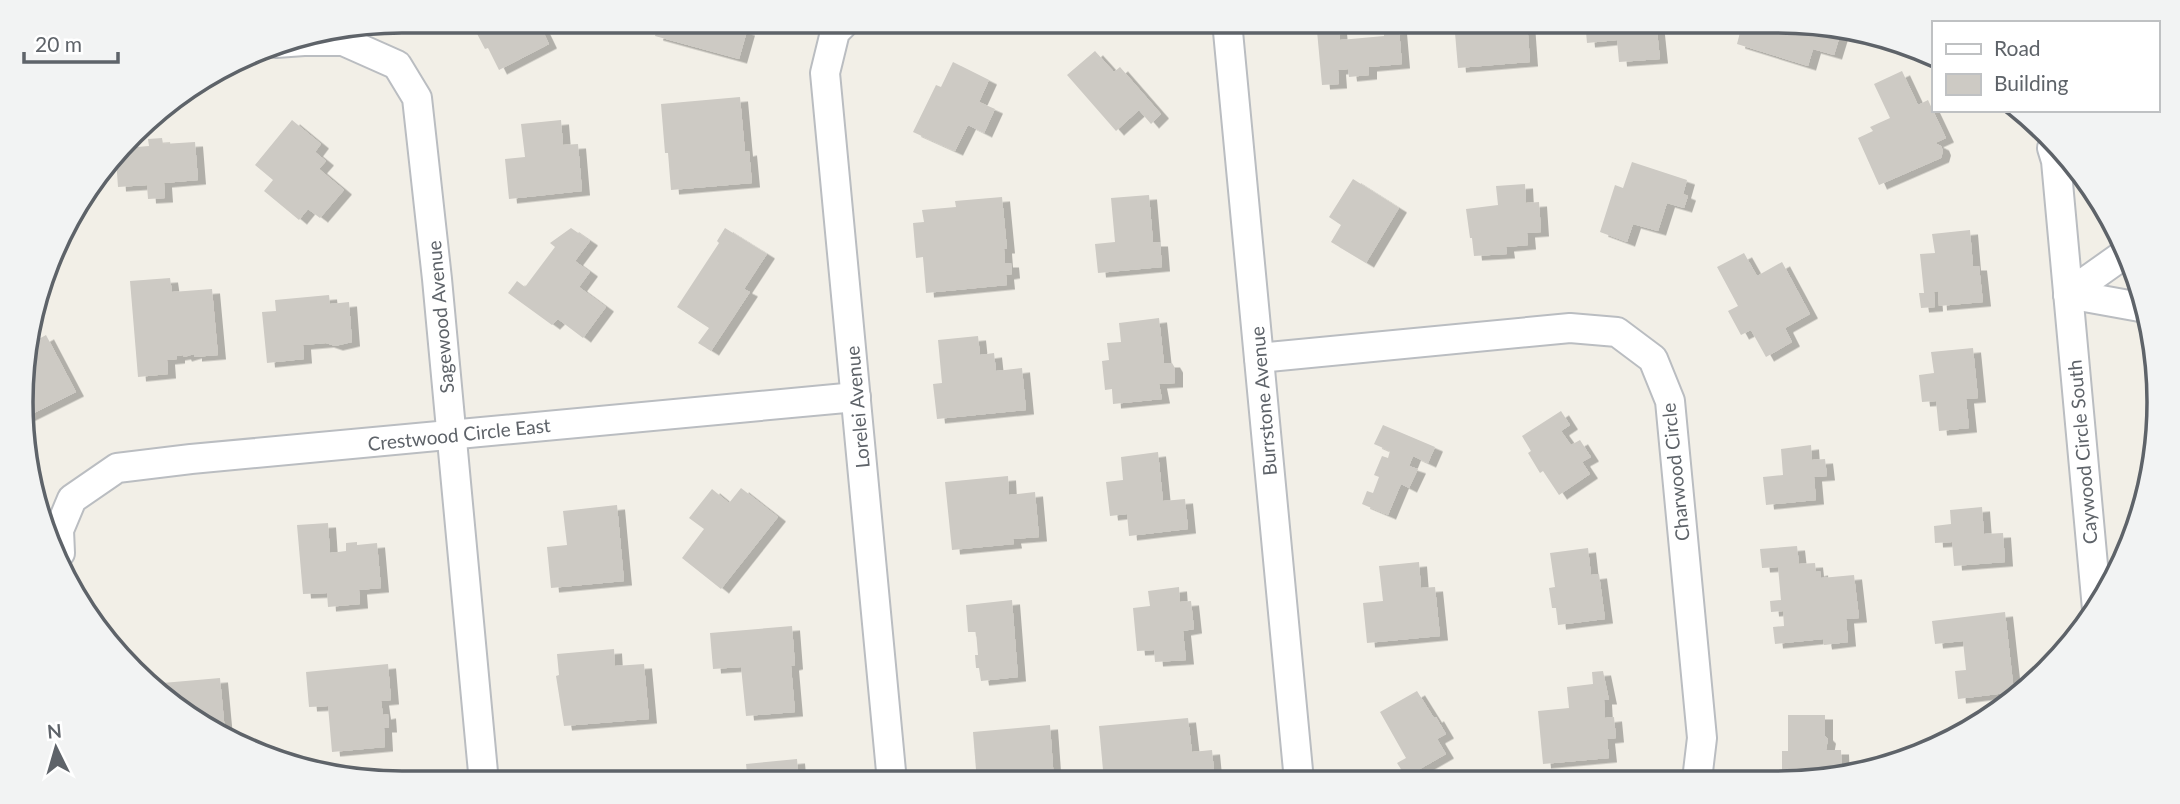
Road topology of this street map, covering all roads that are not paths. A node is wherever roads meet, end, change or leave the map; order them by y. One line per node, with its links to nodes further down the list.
1 (839, 33): 9 (street, Lorelei Avenue)
2 (1228, 33): 8 (street, Burrstone Avenue)
3 (326, 41): 10 (street, Sagewood Avenue)
4 (2056, 160): 6 (street, Caywood Circle South)
5 (2118, 259): 6 (street)
6 (2068, 294): 7 (street); 12 (street, Caywood Circle South)
7 (2134, 306)
8 (1259, 358): 15 (street, Burrstone Avenue); 16 (street, Charwood Circle)
9 (856, 397): 10 (street, Crestwood Circle East); 14 (street, Lorelei Avenue)
10 (451, 434): 11 (street, Crestwood Circle East); 13 (street, Sagewood Avenue)
11 (59, 536)
12 (2095, 589)
13 (483, 771)
14 (891, 771)
15 (1298, 771)
16 (1698, 771)

